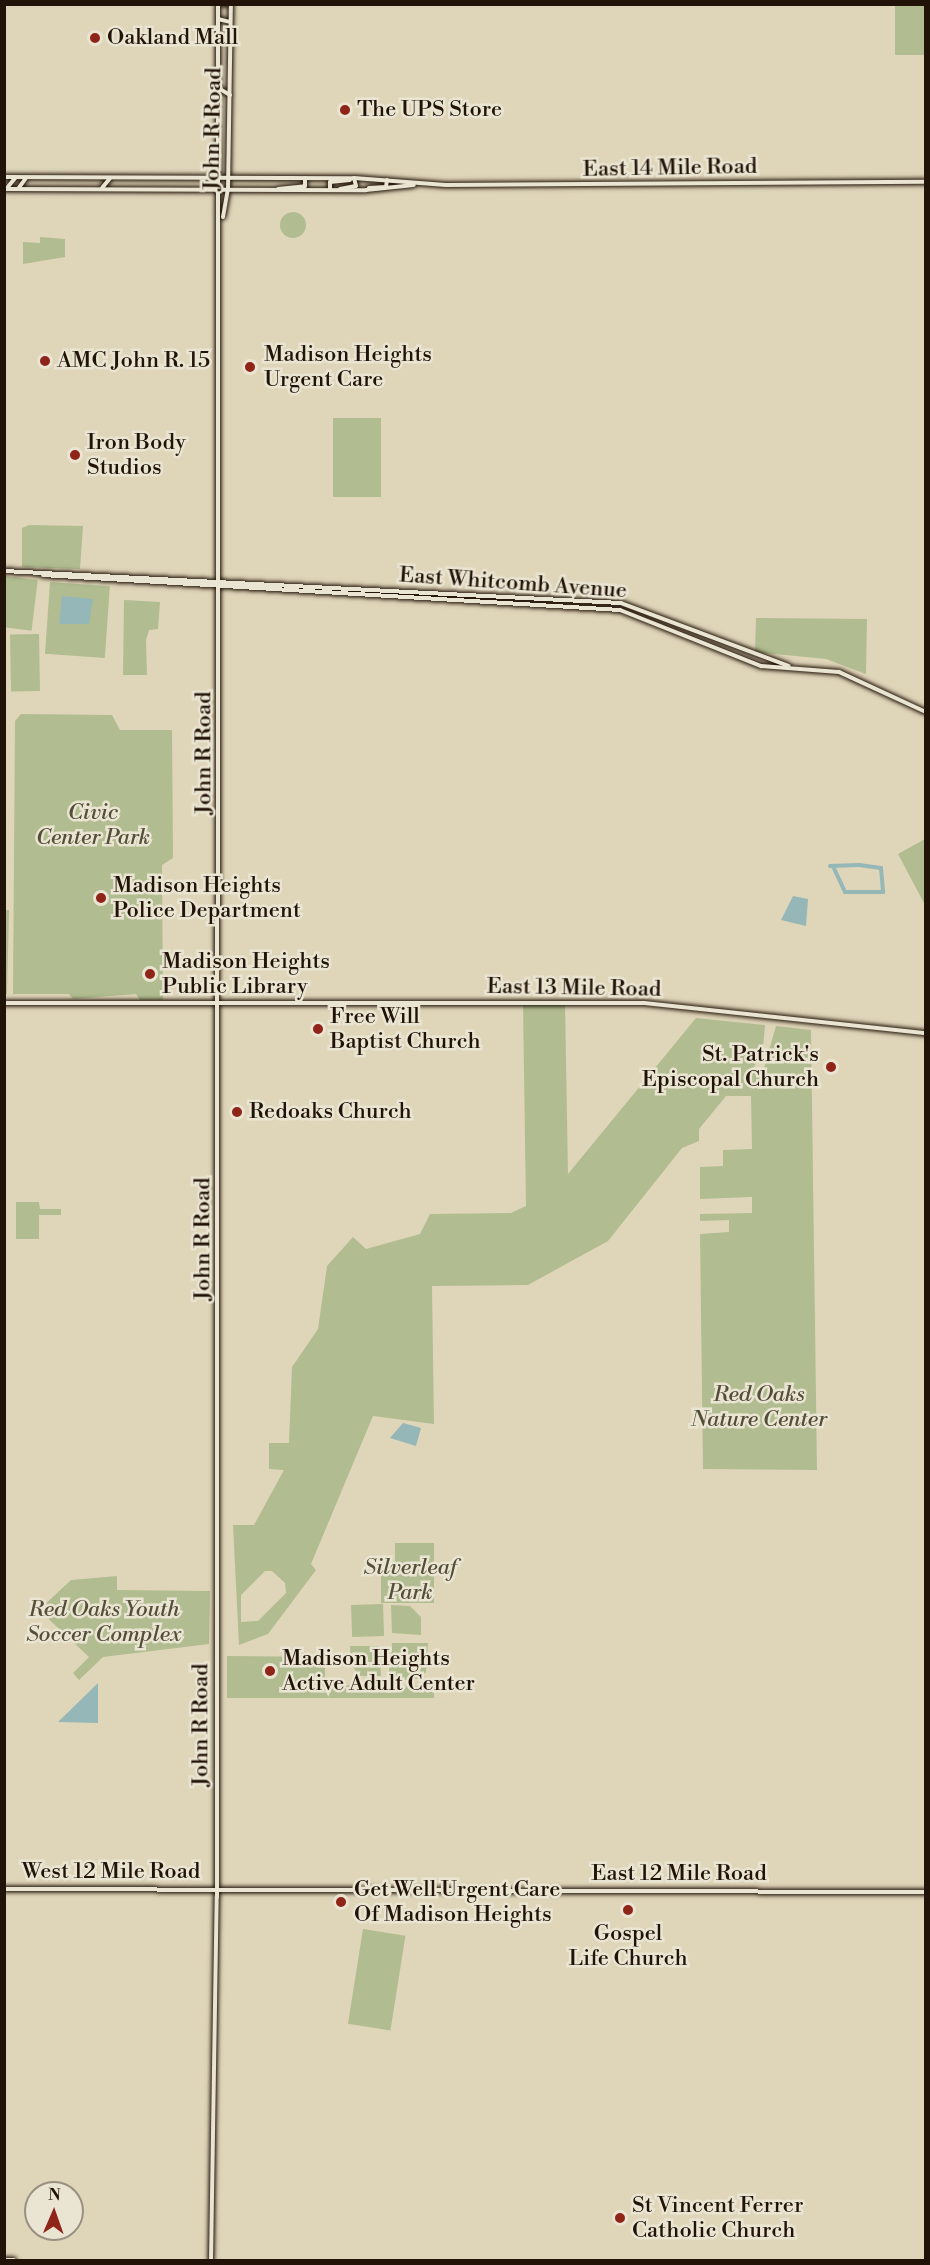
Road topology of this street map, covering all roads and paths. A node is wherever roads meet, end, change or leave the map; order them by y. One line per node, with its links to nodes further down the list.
1 (225, 4): 2 (main road, John R Road); 3 (main road, John R Road)
2 (218, 19): 3 (main road); 4 (main road, John R Road)
3 (231, 22): 5 (main road, John R Road)
4 (219, 70): 5 (main road); 6 (main road, John R Road)
5 (231, 79): 7 (main road, John R Road)
6 (218, 88): 7 (main road); 8 (main road, John R Road)
7 (231, 99): 9 (main road, John R Road)
8 (218, 151): 9 (main road); 13 (main road, John R Road)
9 (229, 156): 17 (main road, John R Road)
10 (4, 177): 11 (main road, East 14 Mile Road)
11 (16, 177): 12 (main road, East 14 Mile Road); 23 (main road)
12 (27, 177): 14 (main road, East 14 Mile Road); 24 (main road)
13 (218, 177): 16 (main road, East 14 Mile Road); 17 (main road, East 14 Mile Road); 28 (main road, John R Road)
14 (110, 178): 15 (main road, East 14 Mile Road); 25 (main road)
15 (143, 178): 16 (main road, East 14 Mile Road); 26 (main road)
16 (159, 178): 27 (main road)
17 (229, 178): 18 (main road, East 14 Mile Road); 29 (main road, John R Road)
18 (305, 178): 19 (main road, East 14 Mile Road); 30 (main road)
19 (354, 178): 20 (main road, East 14 Mile Road); 31 (main road); 32 (main road)
20 (387, 180): 22 (main road, East 14 Mile Road); 33 (main road)
21 (926, 182): 22 (main road, East 14 Mile Road)
22 (415, 184): 33 (main road, East 14 Mile Road)
23 (5, 189): 24 (main road, East 14 Mile Road)
24 (18, 189): 25 (main road, East 14 Mile Road)
25 (102, 189): 26 (main road, East 14 Mile Road)
26 (141, 189): 27 (main road, East 14 Mile Road)
27 (158, 189): 28 (main road, East 14 Mile Road)
28 (218, 189): 29 (main road, East 14 Mile Road); 34 (main road, John R Road)
29 (228, 189): 30 (main road, East 14 Mile Road); 34 (main road, John R Road)
30 (278, 189): 31 (main road, East 14 Mile Road)
31 (330, 190): 32 (main road, East 14 Mile Road)
32 (338, 190): 33 (main road, East 14 Mile Road)
33 (366, 190)
34 (222, 218): 41 (main road, John R Road)
35 (4, 571): 37 (main road)
36 (84, 574): 37 (main road, East Whitcomb Avenue); 38 (main road, East Whitcomb Avenue); 40 (main road)
37 (43, 575): 40 (main road, East Whitcomb Avenue)
38 (119, 576): 39 (main road, East Whitcomb Avenue); 42 (main road)
39 (172, 579): 41 (main road, East Whitcomb Avenue); 44 (main road)
40 (84, 581): 42 (main road, East Whitcomb Avenue)
41 (220, 582): 43 (main road, East Whitcomb Avenue); 45 (main road, John R Road)
42 (118, 583): 44 (main road, East Whitcomb Avenue)
43 (258, 584): 46 (main road); 47 (main road, East Whitcomb Avenue)
44 (172, 586): 45 (main road, East Whitcomb Avenue)
45 (220, 588): 46 (main road, East Whitcomb Avenue); 52 (main road, John R Road)
46 (258, 591): 48 (main road, East Whitcomb Avenue)
47 (588, 601): 48 (main road); 49 (main road, East Whitcomb Avenue)
48 (588, 608): 49 (main road, East Whitcomb Avenue)
49 (792, 667): 50 (main road, East Whitcomb Avenue)
50 (926, 712)
51 (4, 1003): 52 (main road, East 13 Mile Road)
52 (220, 1003): 53 (main road, East 13 Mile Road); 55 (main road, John R Road)
53 (926, 1033)
54 (4, 1889): 55 (main road, West 12 Mile Road)
55 (217, 1889): 56 (main road, East 12 Mile Road); 59 (main road, John R Road)
56 (926, 1892)
57 (4, 2260): 58 (main road)
58 (14, 2260)
59 (211, 2260)

